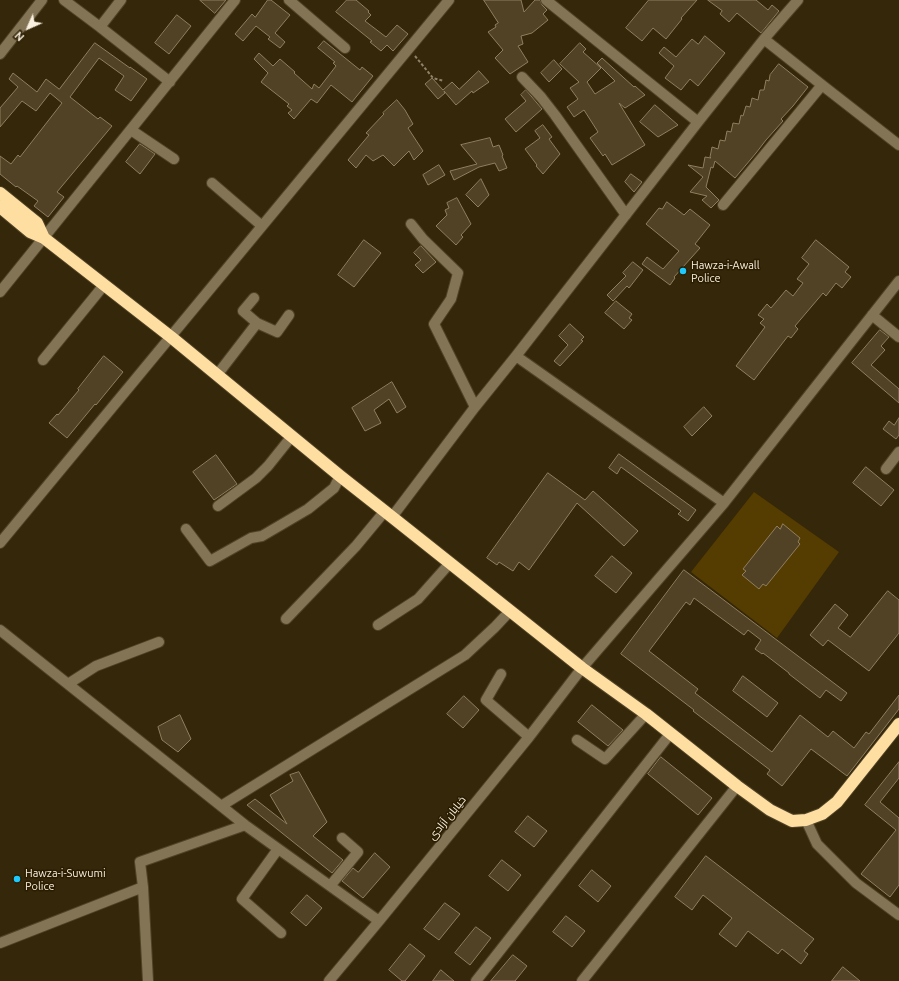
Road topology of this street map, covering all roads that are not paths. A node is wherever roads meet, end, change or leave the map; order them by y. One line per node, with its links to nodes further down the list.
1 (42, 0): 12 (street)
2 (64, 0): 9 (street)
3 (121, 0): 9 (street)
4 (235, 0): 14 (street)
5 (289, 0): 11 (street)
6 (449, 0): 26 (street)
7 (546, 0): 16 (street)
8 (798, 0): 10 (street)
9 (100, 27): 14 (street)
10 (764, 39): 15 (street); 16 (street)
11 (345, 48)
12 (0, 54)
13 (522, 77): 24 (street)
14 (170, 82): 17 (street)
15 (822, 85): 18 (street); 22 (street)
16 (698, 122): 24 (street)
17 (131, 130): 19 (street); 27 (street)
18 (899, 144)
19 (174, 159)
20 (212, 183): 26 (street)
21 (0, 193): 27 (highway)
22 (723, 205)
23 (0, 207): 27 (highway)
24 (626, 215): 37 (street)
25 (410, 224): 40 (street)
26 (262, 226): 35 (street)
27 (44, 238): 29 (highway); 30 (street)
28 (899, 281): 33 (street, خیابان آزادی)
29 (104, 285): 35 (highway); 38 (street)
30 (0, 292)
31 (254, 298): 34 (street)
32 (289, 315): 34 (street)
33 (872, 315): 36 (street); 45 (street, خیابان آزادی)
34 (258, 323): 39 (street)
35 (171, 337): 39 (highway); 49 (street)
36 (899, 337)
37 (516, 356): 40 (street); 45 (street)
38 (44, 360)
39 (218, 375): 41 (highway)
40 (475, 407): 47 (street)
41 (292, 436): 44 (highway); 46 (street)
42 (899, 452): 43 (street)
43 (886, 469)
44 (340, 476): 47 (highway); 48 (street)
45 (724, 503): 56 (street, خیابان آزادی)
46 (218, 506)
47 (389, 514): 50 (highway); 52 (street)
48 (186, 529)
49 (0, 543)
50 (450, 563): 51 (highway); 53 (street)
51 (510, 611): 56 (highway); 65 (street)
52 (286, 619)
53 (378, 625)
54 (0, 630): 58 (street)
55 (159, 642): 58 (street)
56 (582, 668): 59 (highway); 62 (street, خیابان آزادی)
57 (501, 674): 62 (street)
58 (68, 684): 65 (street)
59 (646, 714): 61 (highway); 63 (street)
60 (899, 724): 66 (highway)
61 (670, 734): 64 (highway); 78 (street)
62 (529, 737): 73 (street, خیابان آزادی)
63 (577, 740)
64 (737, 786): 66 (highway); 79 (street)
65 (221, 806): 67 (street)
66 (806, 820): 72 (street)
67 (245, 825): 69 (street); 71 (street)
68 (342, 838): 70 (street)
69 (278, 849): 70 (street); 74 (street)
70 (330, 886): 73 (street)
71 (143, 887): 75 (street); 76 (street)
72 (899, 915)
73 (379, 921): 77 (street, خیابان آزادی)
74 (281, 933)
75 (0, 944)
76 (148, 981)
77 (329, 981)
78 (476, 981)
79 (582, 981)

